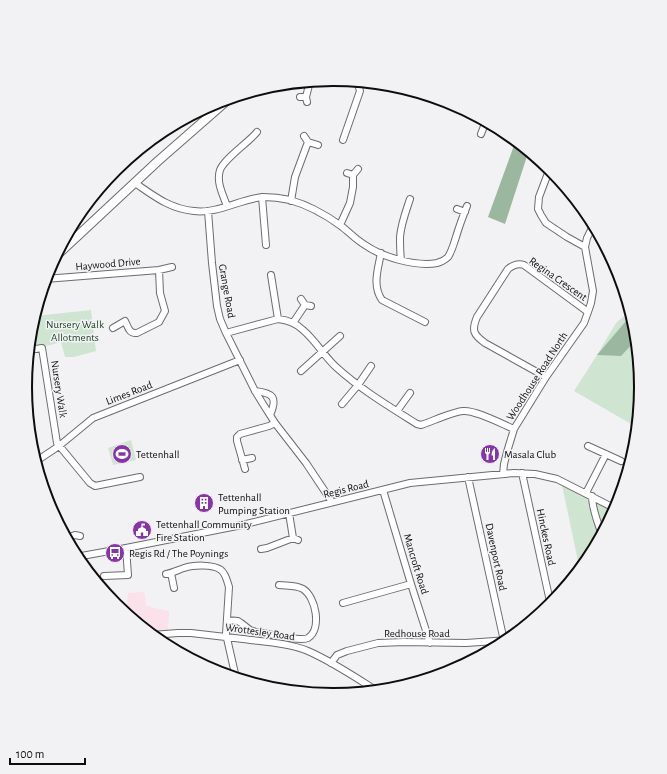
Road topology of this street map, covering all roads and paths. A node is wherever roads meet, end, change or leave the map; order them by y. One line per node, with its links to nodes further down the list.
1 (308, 87): 3 (street)
2 (359, 87): 7 (street)
3 (304, 99)
4 (219, 108): 16 (street)
5 (484, 126): 8 (street)
6 (338, 131): 7 (street)
7 (345, 134): 11 (street)
8 (481, 134)
9 (256, 136): 20 (street)
10 (304, 136): 12 (street)
11 (343, 140)
12 (308, 142): 13 (street); 18 (street)
13 (318, 145)
14 (358, 169): 23 (street)
15 (547, 174): 27 (street)
16 (135, 183): 22 (street); 26 (street)
17 (262, 197): 18 (street); 20 (street); 25 (street)
18 (291, 201): 23 (street)
19 (407, 202): 29 (street)
20 (227, 206): 22 (street)
21 (457, 209): 29 (street)
22 (208, 211): 40 (street, Grange Road)
23 (340, 225): 28 (street)
24 (591, 230): 27 (street)
25 (266, 244)
26 (67, 246)
27 (585, 247): 35 (street, Woodhouse Road North)
28 (382, 253): 29 (street); 37 (street)
29 (400, 260)
30 (172, 267): 31 (street, Haywood Drive)
31 (159, 270): 33 (street, Haywood Drive); 39 (street)
32 (271, 275): 36 (street)
33 (52, 278)
34 (301, 299): 38 (street)
35 (588, 312): 47 (street, Woodhouse Road North); 47 (street, Regina Crescent)
36 (278, 319): 38 (street); 40 (street)
37 (422, 319)
38 (293, 323): 43 (street)
39 (113, 328)
40 (226, 333): 44 (street, Grange Road)
41 (342, 336): 43 (street)
42 (35, 349): 56 (street, Nursery Walk)
43 (322, 352): 46 (street); 48 (street)
44 (240, 360): 49 (street, Grange Road); 56 (street, Limes Road)
45 (372, 365): 48 (street)
46 (301, 371)
47 (546, 377): 55 (street, Woodhouse Road North)
48 (358, 384): 51 (street); 52 (street)
49 (255, 391): 53 (street, Grange Road); 53 (street)
50 (410, 393): 52 (street)
51 (342, 404)
52 (397, 412): 55 (street)
53 (270, 415): 54 (street, Grange Road)
54 (275, 423): 61 (street); 71 (street, Grange Road)
55 (514, 429): 65 (street, Woodhouse Road North)
56 (59, 446): 59 (street, Limes Road); 66 (street)
57 (588, 446): 58 (street)
58 (606, 454): 62 (street); 69 (street)
59 (41, 458)
60 (252, 458): 61 (street)
61 (242, 460): 63 (street)
62 (621, 461)
63 (245, 468)
64 (522, 473): 65 (street, Regis Road); 69 (street, Regis Road); 86 (street, Hinckes Road)
65 (503, 474): 67 (street, Regis Road)
66 (140, 477)
67 (468, 477): 68 (street, Regis Road); 90 (street, Davenport Road)
68 (383, 490): 71 (street, Regis Road); 83 (street, Mancroft Road)
69 (586, 493): 70 (street, Regis Road)
70 (592, 496): 72 (street, Regis Road); 74 (street)
71 (332, 502): 73 (street, Regis Road)
72 (610, 506)
73 (289, 514): 77 (street, Regis Road); 79 (street)
74 (600, 528)
75 (71, 536): 76 (street)
76 (80, 536)
77 (126, 548): 78 (street, Regis Road); 82 (street)
78 (83, 556)
79 (268, 556)
80 (223, 562): 81 (street)
81 (218, 569): 85 (street); 88 (street)
82 (104, 576)
83 (411, 584): 87 (street); 93 (street, Mancroft Road)
84 (279, 585): 88 (street)
85 (174, 588)
86 (549, 598)
87 (343, 603)
88 (227, 620): 91 (street)
89 (161, 634): 91 (street, Wrottesley Road)
90 (505, 635)
91 (226, 638): 94 (street, Wrottesley Road); 95 (street)
92 (496, 641): 93 (street, Redhouse Road)
93 (430, 643): 94 (street, Redhouse Road)
94 (331, 663): 96 (street, Wrottesley Road)
95 (234, 671)
96 (369, 686)

